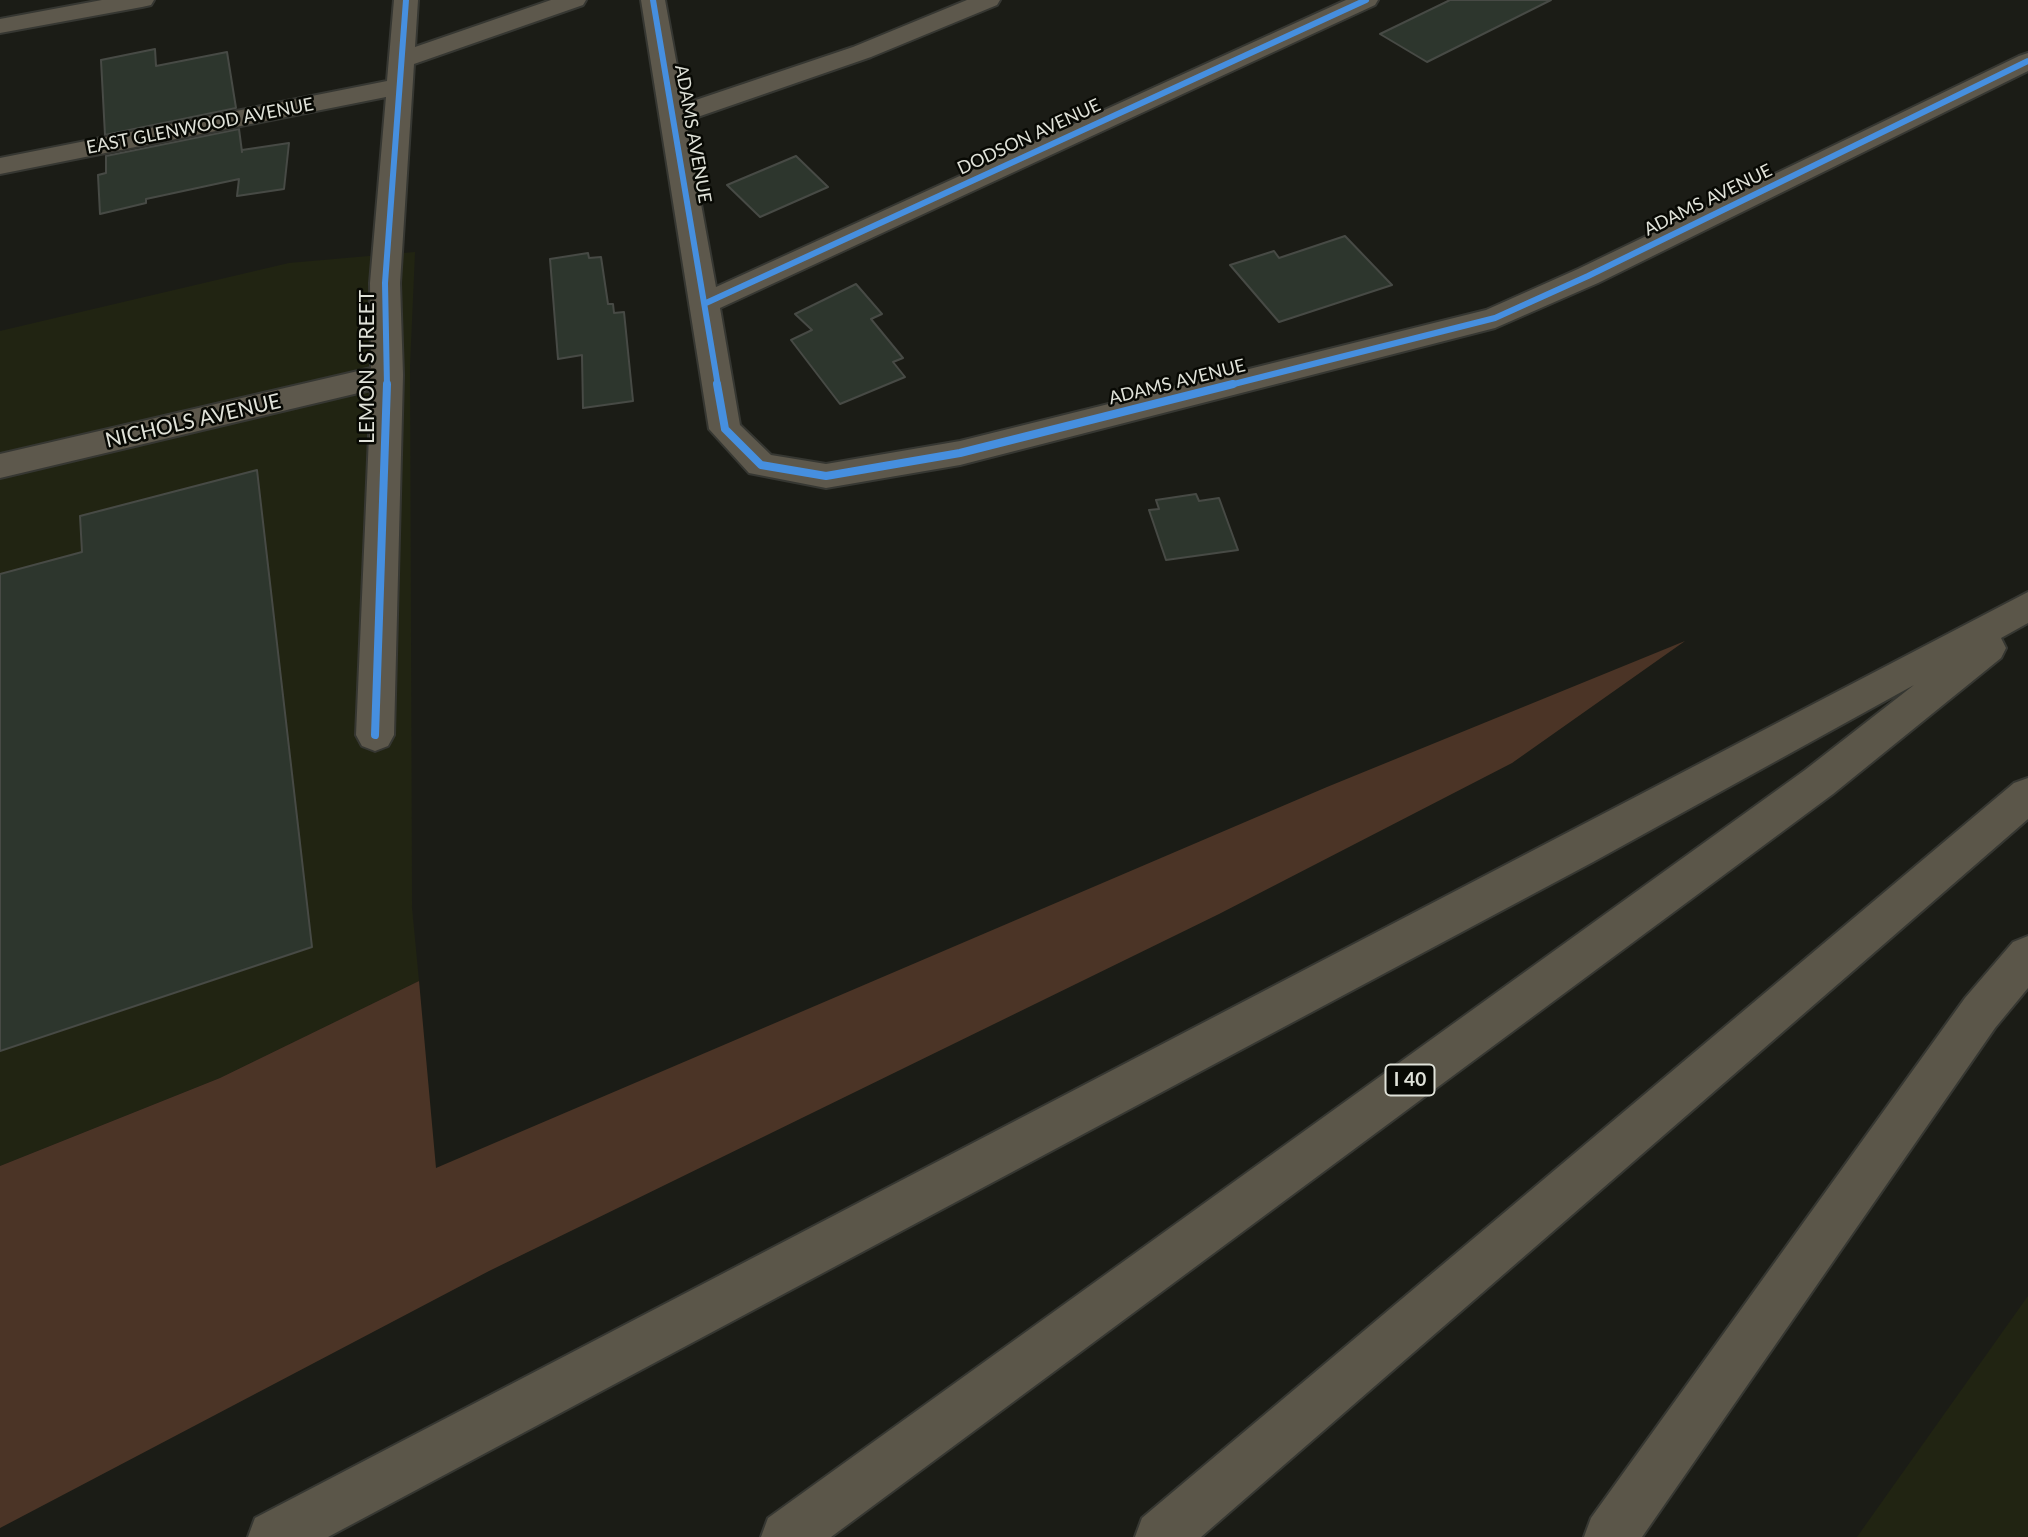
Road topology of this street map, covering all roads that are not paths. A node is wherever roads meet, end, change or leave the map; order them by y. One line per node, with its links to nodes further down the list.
1 (142, 0): 7 (street)
2 (407, 0): 9 (street, LEMON STREET)
3 (574, 0): 9 (street, EAST GLENWOOD AVENUE)
4 (653, 0): 10 (street, ADAMS AVENUE)
5 (988, 0): 10 (street)
6 (1366, 0): 12 (street, DODSON AVENUE)
7 (0, 26)
8 (2028, 61): 12 (street, ADAMS AVENUE)
9 (401, 73): 11 (street, EAST GLENWOOD AVENUE); 13 (street, LEMON STREET)
10 (675, 116): 12 (street, ADAMS AVENUE)
11 (0, 166)
12 (706, 303)
13 (387, 375): 14 (street, NICHOLS AVENUE); 17 (street, LEMON STREET)
14 (0, 466)
15 (2028, 606): 20 (highway)
16 (2028, 617): 21 (highway, I 40)
17 (375, 735)
18 (2028, 795): 22 (highway)
19 (2028, 956): 23 (highway)
20 (274, 1537)
21 (787, 1537)
22 (1161, 1537)
23 (1610, 1537)

